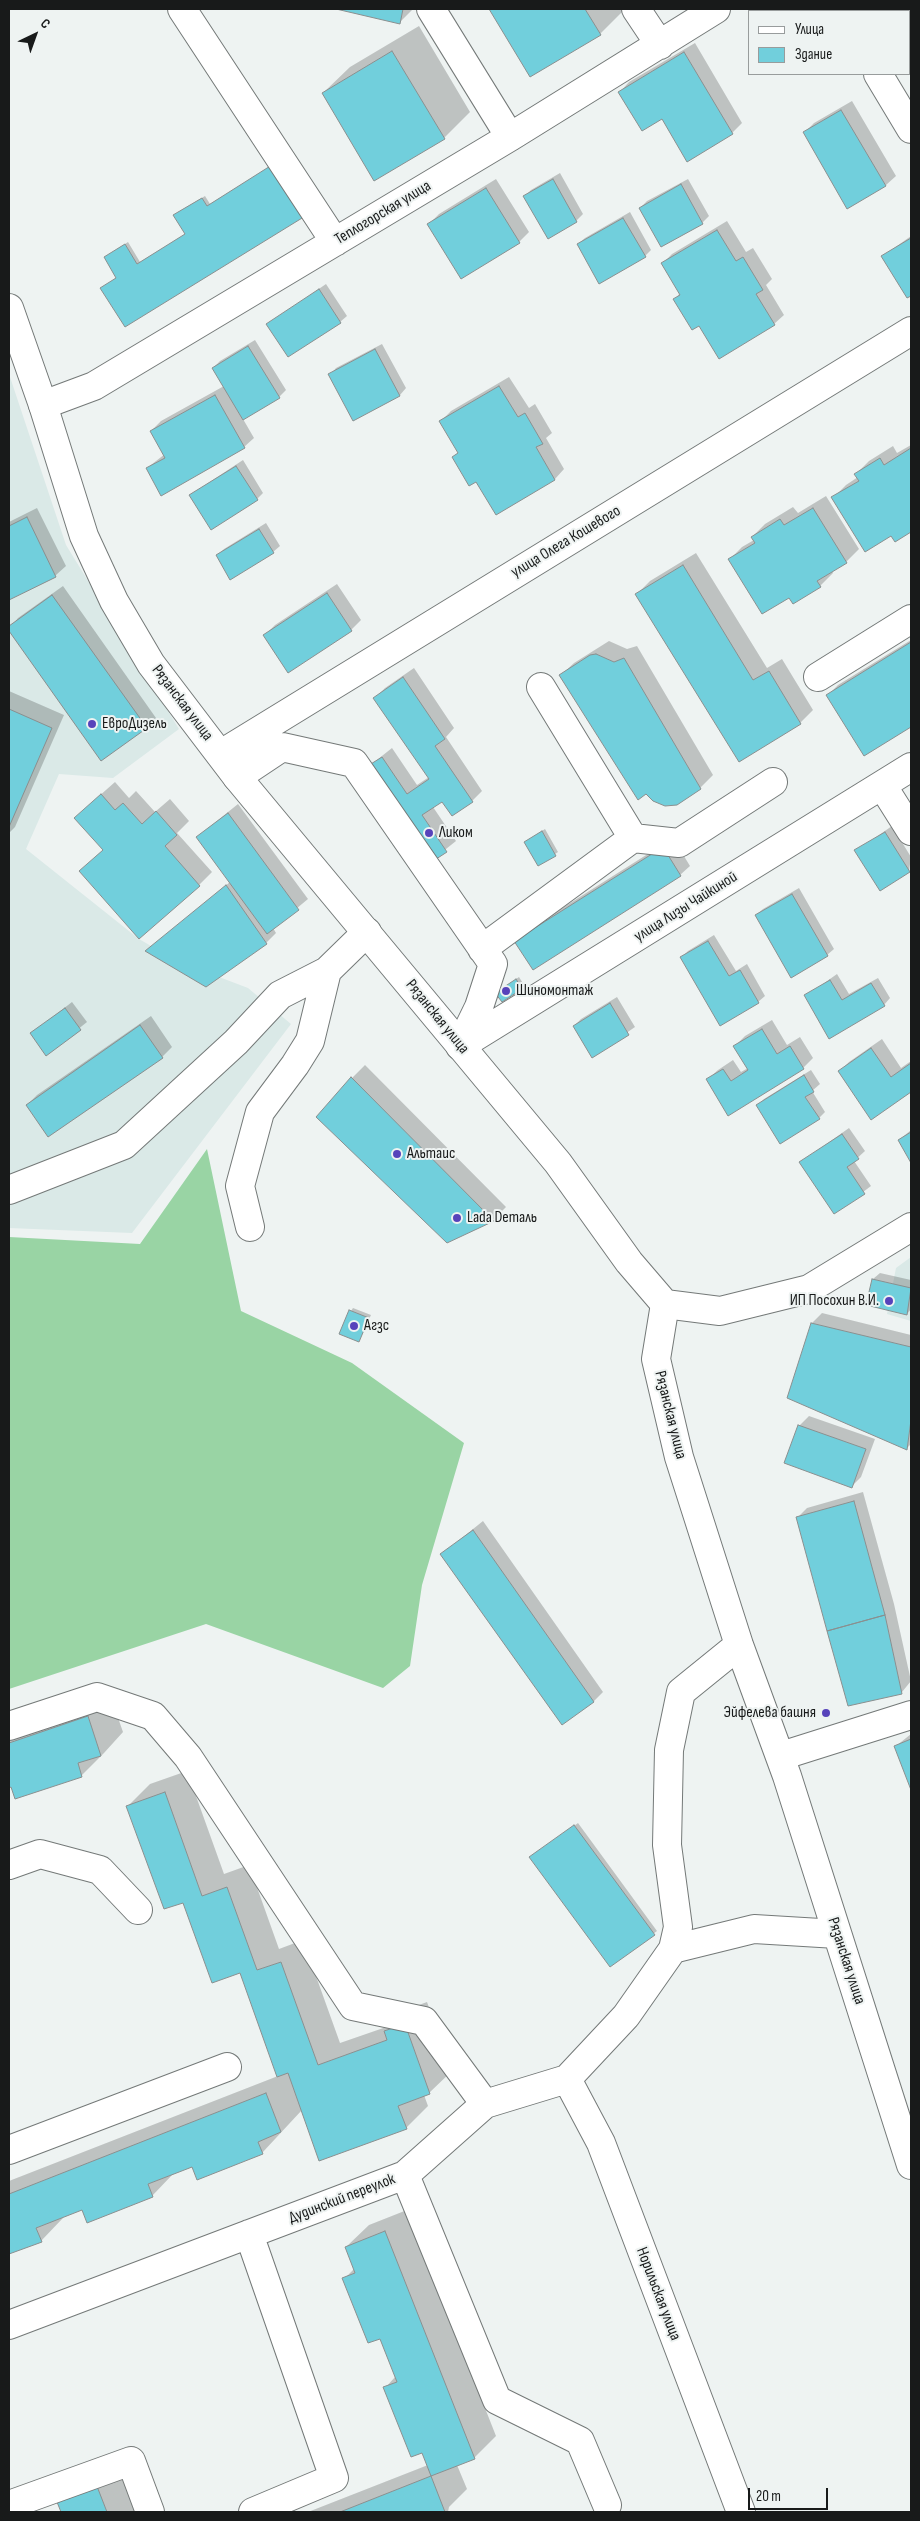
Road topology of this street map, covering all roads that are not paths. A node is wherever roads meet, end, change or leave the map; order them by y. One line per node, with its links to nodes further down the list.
1 (182, 9): 9 (street)
2 (431, 9): 8 (street)
3 (636, 9): 5 (street)
4 (716, 9): 5 (street, Теплогорская улица)
5 (660, 46): 8 (street, Теплогорская улица)
6 (879, 75): 7 (street)
7 (911, 129)
8 (510, 137): 9 (street, Теплогорская улица)
9 (335, 242): 12 (street, Теплогорская улица)
10 (9, 308): 12 (street, Рязанская улица)
11 (911, 331): 16 (street, улица Олега Кошевого)
12 (43, 405): 16 (street, Рязанская улица)
13 (911, 619): 14 (street)
14 (818, 677)
15 (541, 686): 22 (street)
16 (221, 754): 18 (street, Рязанская улица)
17 (911, 767): 20 (street, улица Лизы Чайкиной)
18 (238, 776): 23 (street, Рязанская улица); 24 (street)
19 (774, 782): 22 (street)
20 (882, 786): 21 (street); 26 (street, улица Лизы Чайкиной)
21 (911, 831)
22 (633, 838): 24 (street)
23 (367, 932): 25 (street); 26 (street, Рязанская улица)
24 (482, 949): 26 (street)
25 (327, 971): 27 (street); 28 (street)
26 (460, 1046): 30 (street, Рязанская улица)
27 (9, 1190)
28 (250, 1227)
29 (911, 1227): 30 (street)
30 (665, 1304): 31 (street, Рязанская улица)
31 (739, 1645): 34 (street, Рязанская улица); 38 (street)
32 (911, 1715): 34 (street)
33 (9, 1726): 41 (street)
34 (781, 1756): 37 (street, Рязанская улица)
35 (9, 1865): 36 (street)
36 (138, 1910)
37 (837, 1934): 38 (street); 43 (street, Рязанская улица)
38 (673, 1950): 40 (street, Дудинский переулок)
39 (226, 2067): 42 (street)
40 (567, 2079): 41 (street, Дудинский переулок); 51 (street, Норильская улица)
41 (485, 2104): 44 (street, Дудинский переулок)
42 (9, 2150)
43 (911, 2165)
44 (405, 2175): 45 (street, Дудинский переулок); 48 (street)
45 (249, 2234): 46 (street, Дудинский переулок); 50 (street)
46 (9, 2325)
47 (9, 2505): 49 (street)
48 (607, 2505)
49 (150, 2512)
50 (253, 2512)
51 (741, 2512)

